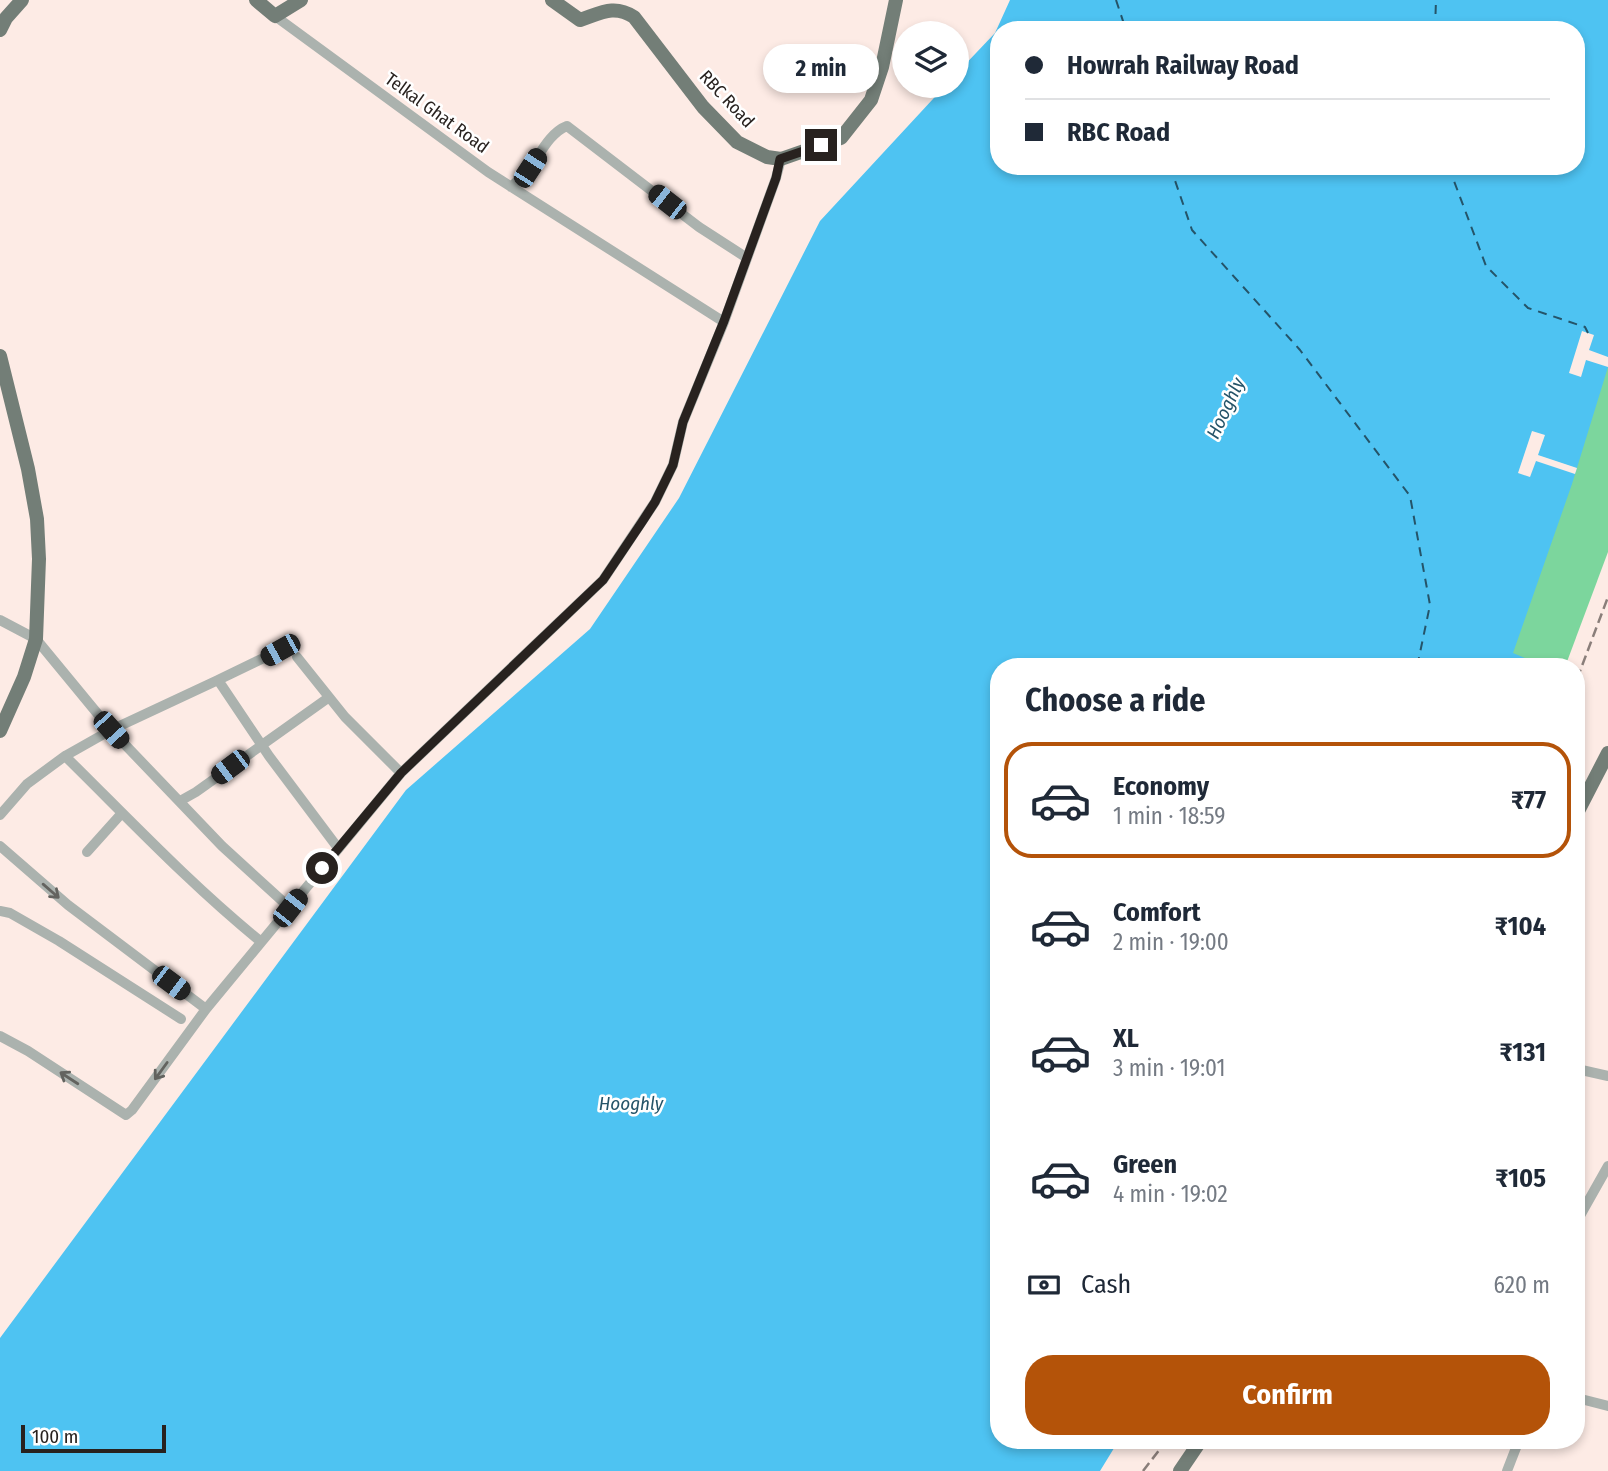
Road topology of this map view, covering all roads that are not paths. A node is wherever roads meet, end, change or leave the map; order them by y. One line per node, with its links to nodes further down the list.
1 (22, 0): 7 (main road)
2 (301, 0): 6 (main road)
3 (552, 0): 8 (main road, RBC Road)
4 (896, 0): 8 (main road)
5 (259, 3): 6 (main road)
6 (275, 16): 9 (street, Telkal Ghat Road)
7 (2, 21)
8 (780, 159): 10 (street)
9 (512, 187): 10 (street); 11 (street, Telkal Ghat Road)
10 (747, 258): 11 (street)
11 (724, 321): 24 (street)
12 (1, 364): 14 (main road)
13 (0, 620): 14 (street)
14 (36, 639): 19 (street); 20 (main road)
15 (280, 650): 17 (street)
16 (297, 657): 18 (street)
17 (218, 680): 19 (street); 21 (street)
18 (328, 698): 21 (street); 24 (street)
19 (111, 730): 23 (street); 26 (street)
20 (0, 731)
21 (260, 744): 26 (street); 30 (street)
22 (1608, 754): 25 (main road)
23 (65, 756): 27 (street); 28 (street)
24 (401, 773): 30 (street)
25 (1585, 798)
26 (180, 801): 32 (street)
27 (122, 813): 31 (street); 34 (street)
28 (0, 815)
29 (0, 846): 35 (street, one-way to 35)
30 (338, 848): 32 (street)
31 (87, 852)
32 (290, 908): 34 (street)
33 (0, 911): 36 (street)
34 (260, 942): 35 (street)
35 (206, 1009): 37 (street, one-way to 37)
36 (181, 1019)
37 (0, 1036)
38 (1585, 1071): 39 (street)
39 (1608, 1076)
40 (1608, 1166): 41 (street)
41 (1585, 1207)
42 (1585, 1400): 43 (street)
43 (1608, 1406)
44 (1195, 1449): 46 (main road)
45 (1515, 1449): 47 (street)
46 (1180, 1471)
47 (1507, 1471)

